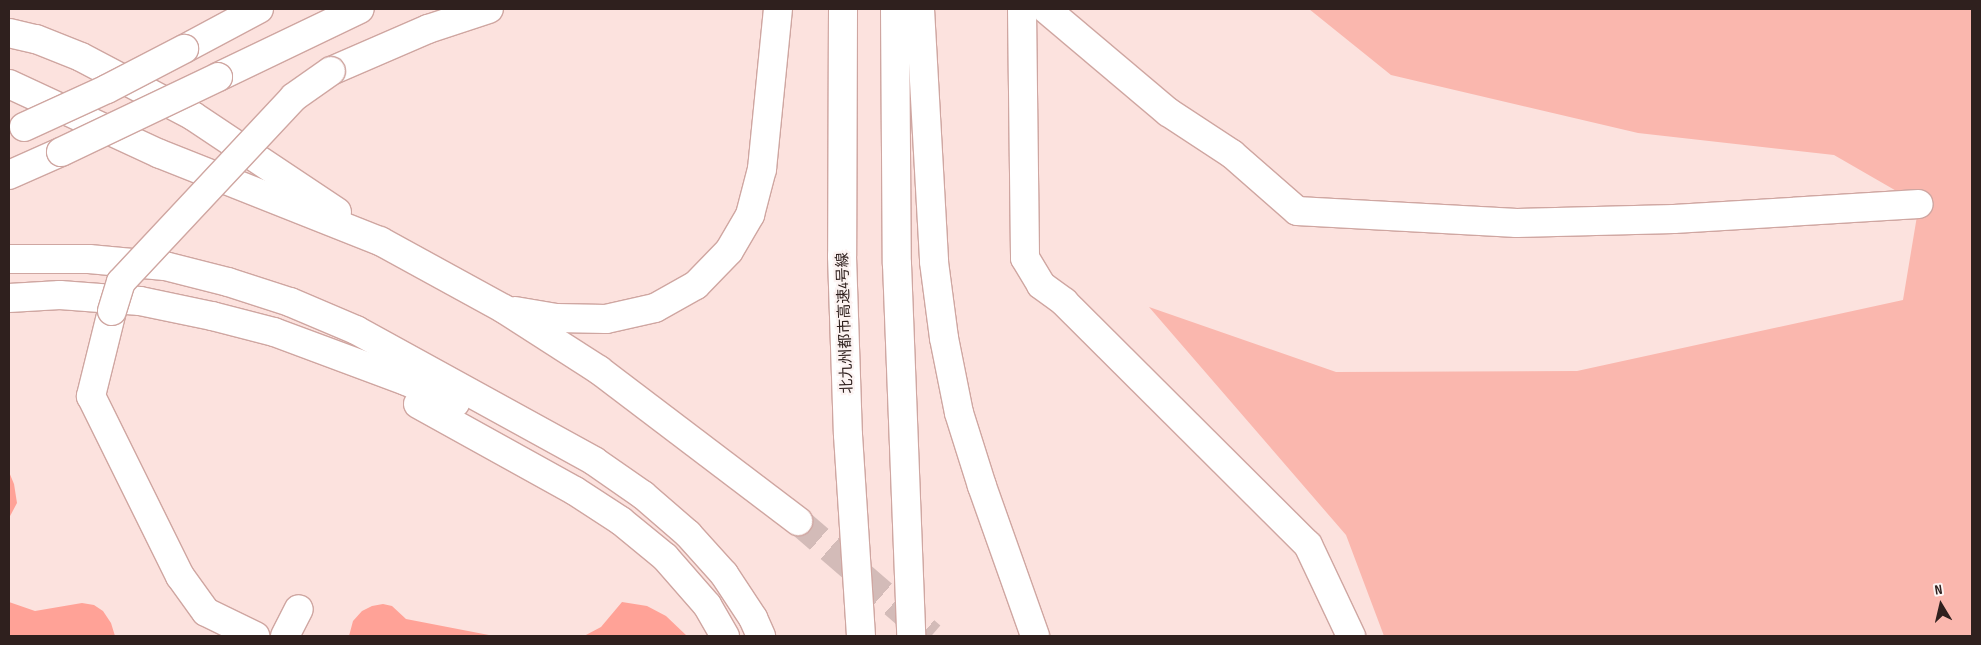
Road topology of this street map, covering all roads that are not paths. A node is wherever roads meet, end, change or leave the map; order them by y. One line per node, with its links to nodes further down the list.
1 (259, 9): 12 (main road, bridge)
2 (360, 9): 13 (main road, bridge)
3 (489, 9): 23 (main road, bridge)
4 (778, 9): 18 (main road)
5 (843, 9): 27 (main road, 北九州都市高速4号線)
6 (895, 9): 28 (main road)
7 (920, 9): 29 (main road)
8 (1022, 9): 30 (main road)
9 (1046, 9): 14 (main road)
10 (9, 33): 15 (main road)
11 (9, 84): 15 (main road)
12 (16, 130)
13 (9, 176)
14 (1919, 204)
15 (380, 241): 18 (main road)
16 (9, 259): 21 (main road)
17 (9, 298): 19 (main road)
18 (504, 309): 20 (main road)
19 (332, 356): 21 (main road); 25 (main road)
20 (798, 521)
21 (688, 534): 26 (main road)
22 (299, 609): 24 (main road)
23 (255, 636)
24 (285, 636)
25 (725, 636)
26 (762, 636)
27 (861, 636)
28 (910, 636)
29 (1036, 636)
30 (1351, 636)

